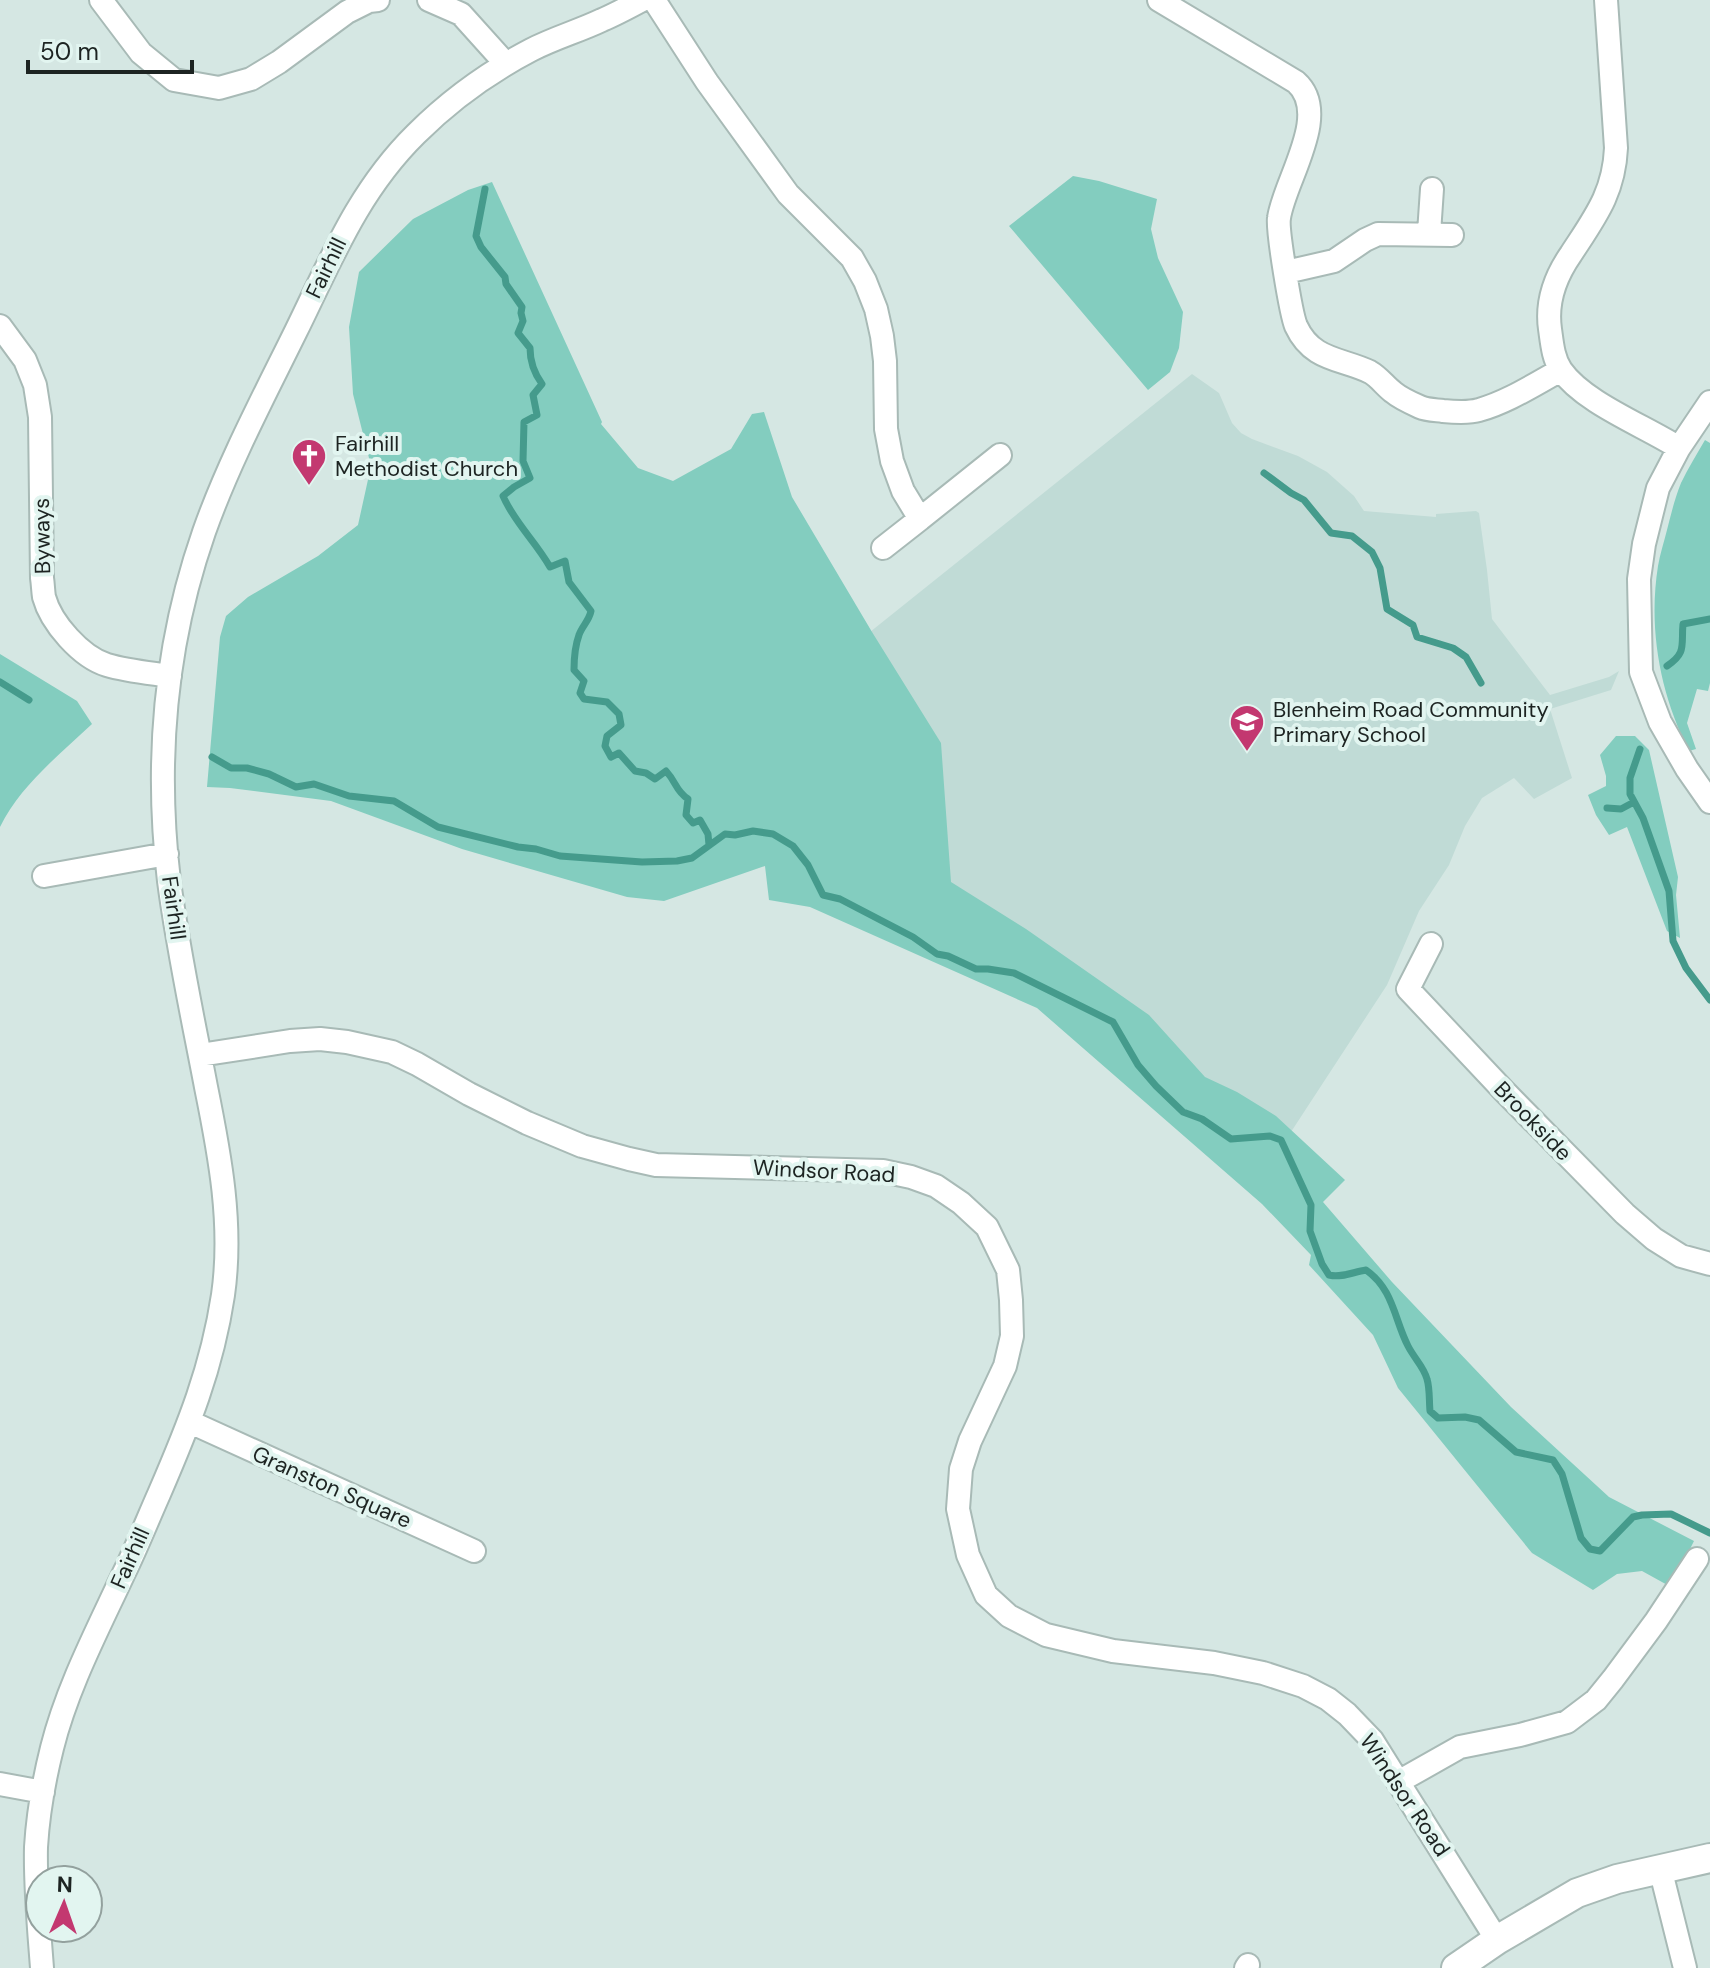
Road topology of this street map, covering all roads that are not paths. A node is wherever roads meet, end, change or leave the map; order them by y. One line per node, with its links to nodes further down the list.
1 (101, 0): 2 (street)
2 (378, 0)
3 (429, 0): 8 (street)
4 (642, 0): 8 (street, Fairhill)
5 (654, 0): 18 (street)
6 (1159, 0): 12 (street)
7 (1606, 0): 14 (street)
8 (506, 64): 20 (street, Fairhill)
9 (1432, 189): 10 (street)
10 (1429, 233): 11 (street); 12 (street)
11 (1452, 235)
12 (1286, 272): 14 (street)
13 (0, 326): 20 (street, Byways)
14 (1561, 370): 16 (street)
15 (1710, 402): 16 (street)
16 (1679, 448): 21 (street)
17 (1000, 455): 18 (street)
18 (920, 519): 19 (street)
19 (883, 548)
20 (170, 676): 22 (street, Fairhill)
21 (1710, 802)
22 (167, 854): 23 (street); 25 (street, Fairhill)
23 (44, 876)
24 (1431, 944): 26 (street, Brookside)
25 (200, 1055): 27 (street, Fairhill); 30 (street, Windsor Road)
26 (1710, 1264)
27 (190, 1422): 28 (street, Granston Square); 32 (street, Fairhill)
28 (474, 1551)
29 (1697, 1559): 30 (street)
30 (1398, 1782): 35 (street, Windsor Road)
31 (0, 1784): 32 (street)
32 (43, 1792): 36 (street, Fairhill)
33 (1710, 1858): 34 (street)
34 (1660, 1868): 35 (street); 38 (street)
35 (1497, 1940): 37 (street)
36 (42, 1968)
37 (1456, 1968)
38 (1685, 1968)

